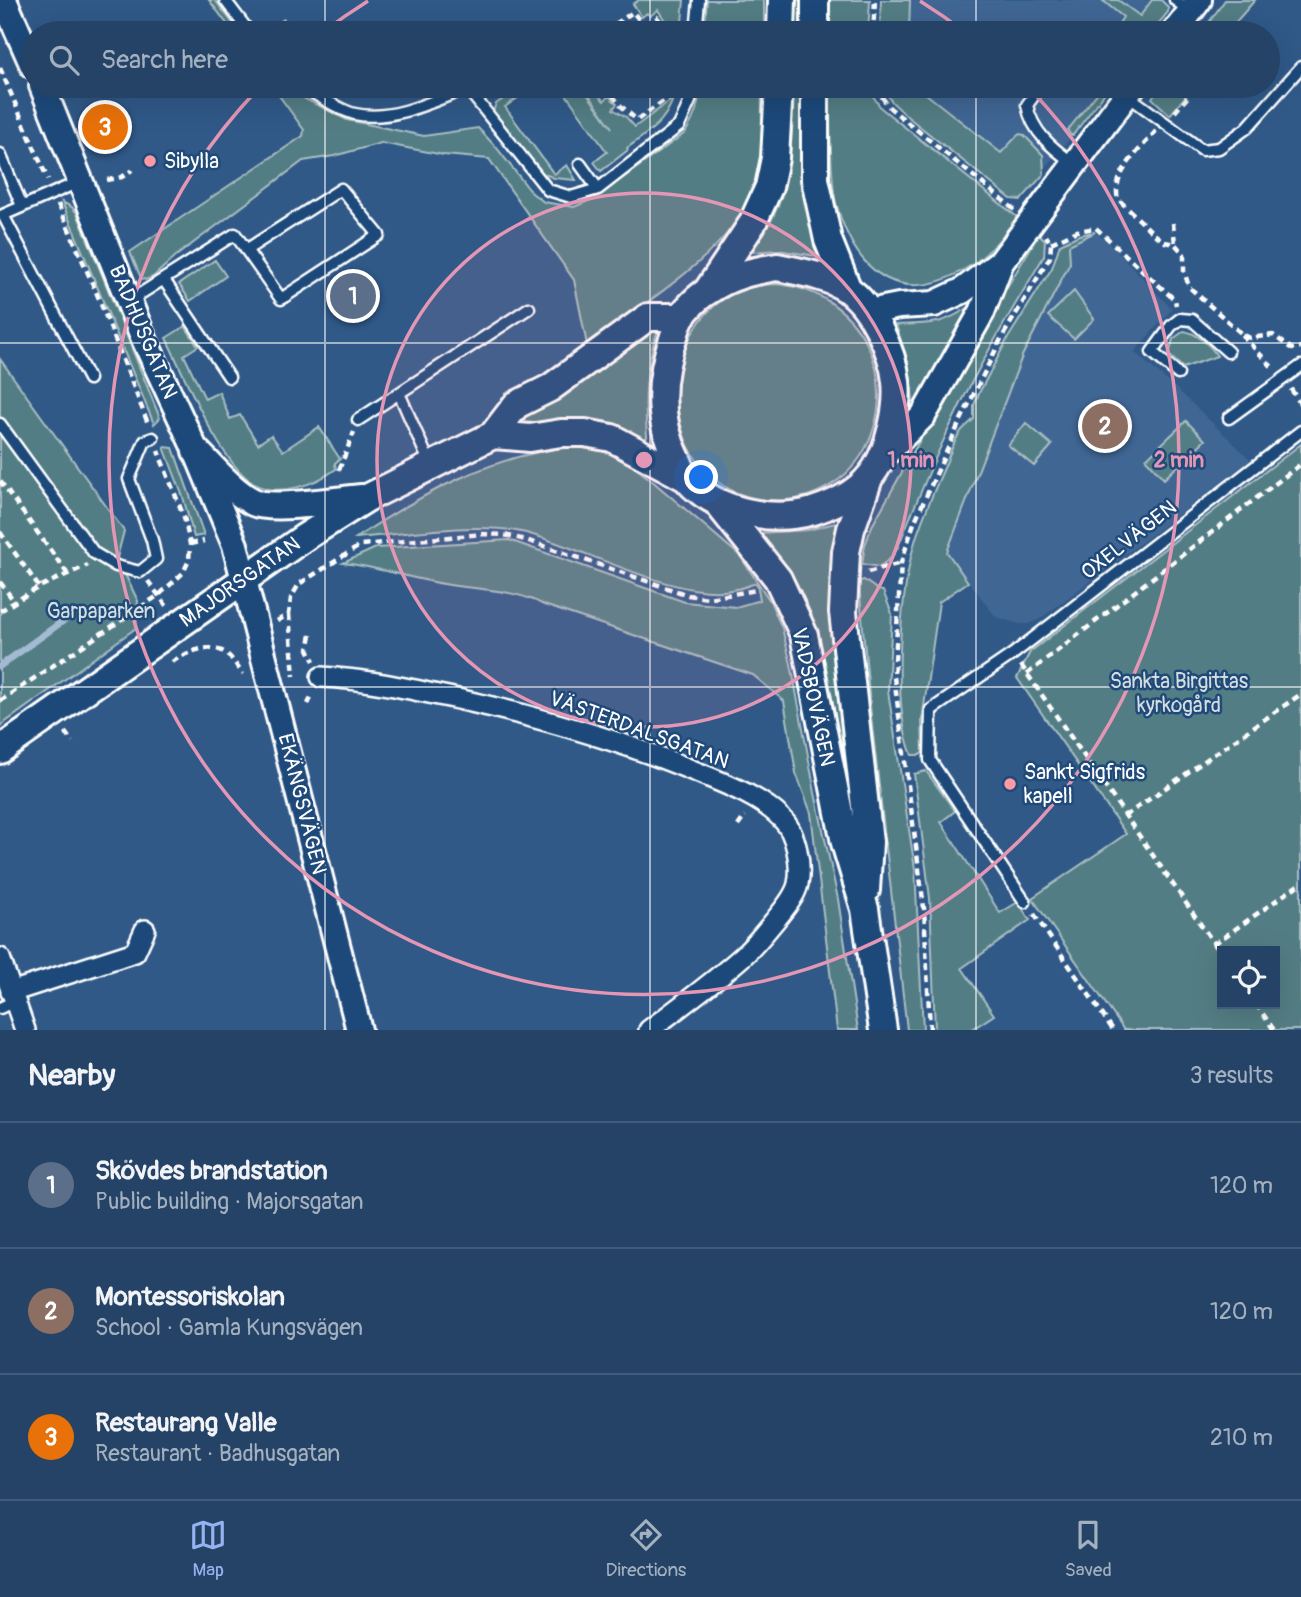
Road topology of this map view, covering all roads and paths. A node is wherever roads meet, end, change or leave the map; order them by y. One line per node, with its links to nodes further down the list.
1 (4, 0): 18 (street)
2 (225, 0): 9 (lane)
3 (699, 0): 13 (lane)
4 (782, 0): 14 (main road)
5 (815, 0): 15 (main road)
6 (875, 0): 16 (path)
7 (1188, 4): 17 (street)
8 (656, 16): 12 (path)
9 (241, 21)
10 (620, 21): 11 (path)
11 (640, 21)
12 (660, 21)
13 (697, 21)
14 (781, 21)
15 (815, 21)
16 (874, 21)
17 (1180, 21)
18 (21, 39)
19 (1301, 67): 21 (lane)
20 (0, 68): 47 (path)
21 (1280, 91)
22 (47, 98): 45 (street, BADHUSGATAN)
23 (324, 98): 24 (lane)
24 (437, 98)
25 (475, 98): 46 (lane)
26 (616, 98): 27 (path)
27 (667, 98)
28 (690, 98): 46 (lane)
29 (778, 98): 58 (main road)
30 (815, 98): 57 (main road)
31 (882, 98): 49 (path)
32 (1032, 98): 42 (lane)
33 (1123, 98): 42 (street)
34 (1140, 98): 38 (lane)
35 (1186, 98): 38 (path)
36 (1274, 98): 38 (lane)
37 (109, 119): 39 (path)
38 (1164, 123): 53 (path)
39 (89, 134)
40 (0, 154): 48 (lane)
41 (580, 163): 46 (lane)
42 (1074, 163): 55 (street)
43 (132, 170): 44 (path)
44 (107, 180)
45 (81, 181): 47 (lane); 59 (street, BADHUSGATAN)
46 (598, 189)
47 (53, 192): 48 (lane); 76 (path)
48 (22, 206): 69 (lane)
49 (1021, 214)
50 (1173, 223): 53 (path)
51 (1043, 231): 52 (path)
52 (1051, 243): 63 (path); 91 (path)
53 (1175, 244): 64 (path)
54 (246, 250): 54 (lane); 56 (lane)
55 (1001, 262): 61 (street); 78 (street)
56 (164, 280): 59 (lane); 68 (lane)
57 (848, 290): 58 (main road); 61 (main road)
58 (707, 291): 62 (main road)
59 (129, 301): 77 (street, BADHUSGATAN)
60 (529, 308): 70 (lane)
61 (869, 312): 78 (main road)
62 (681, 317): 75 (main road, MAJORSGATAN); 82 (main road)
63 (1180, 319): 65 (lane); 67 (lane)
64 (1301, 347)
65 (1228, 352)
66 (1301, 366): 71 (lane)
67 (1178, 374)
68 (229, 377)
69 (89, 379)
70 (399, 393): 72 (lane); 79 (lane)
71 (1230, 418)
72 (358, 420): 81 (path)
73 (0, 424): 90 (lane)
74 (1301, 431): 107 (lane, OXELVÄGEN)
75 (493, 435): 79 (main road, MAJORSGATAN); 82 (main road, MAJORSGATAN)
76 (153, 438): 89 (path); 90 (lane)
77 (196, 451): 85 (main road); 96 (street, BADHUSGATAN)
78 (886, 453): 84 (main road)
79 (430, 464): 85 (main road, MAJORSGATAN)
80 (1301, 464): 108 (path)
81 (339, 470)
82 (686, 478): 86 (main road)
83 (0, 481): 93 (path)
84 (869, 481): 86 (main road); 118 (main road, VADSBOVÄGEN)
85 (367, 498): 96 (main road, MAJORSGATAN)
86 (719, 505): 118 (main road, VADSBOVÄGEN)
87 (0, 532): 98 (path)
88 (204, 541): 89 (path)
89 (190, 544): 100 (path)
90 (105, 560): 93 (path)
91 (901, 564): 94 (path); 129 (path)
92 (309, 570): 95 (path)
93 (67, 573): 98 (path)
94 (864, 573)
95 (312, 576): 99 (path); 104 (path)
96 (245, 578): 114 (main road, MAJORSGATAN); 126 (street, EKÄNGSVÄGEN)
97 (0, 582): 101 (path)
98 (39, 587): 101 (path)
99 (758, 590)
100 (159, 595): 102 (path); 111 (path)
101 (14, 601): 103 (path)
102 (167, 608)
103 (0, 611)
104 (282, 617)
105 (193, 645): 106 (path)
106 (227, 653)
107 (1013, 654): 108 (path); 117 (lane, OXELVÄGEN)
108 (1027, 674): 115 (path)
109 (321, 677): 127 (street, VÄSTERDALSGATAN)
110 (1301, 694): 115 (path)
111 (0, 701)
112 (65, 731): 113 (path)
113 (72, 742)
114 (0, 750)
115 (1125, 816): 120 (path)
116 (1301, 883): 120 (path)
117 (1025, 902): 130 (path)
118 (866, 909): 128 (main road, VADSBOVÄGEN)
119 (145, 930): 123 (street)
120 (1214, 944): 121 (path)
121 (1217, 948)
122 (0, 958): 123 (street)
123 (7, 993): 125 (street)
124 (1259, 1009): 131 (path)
125 (25, 1030)
126 (359, 1030)
127 (649, 1030)
128 (883, 1030)
129 (930, 1030)
130 (1113, 1030)
131 (1274, 1030)

